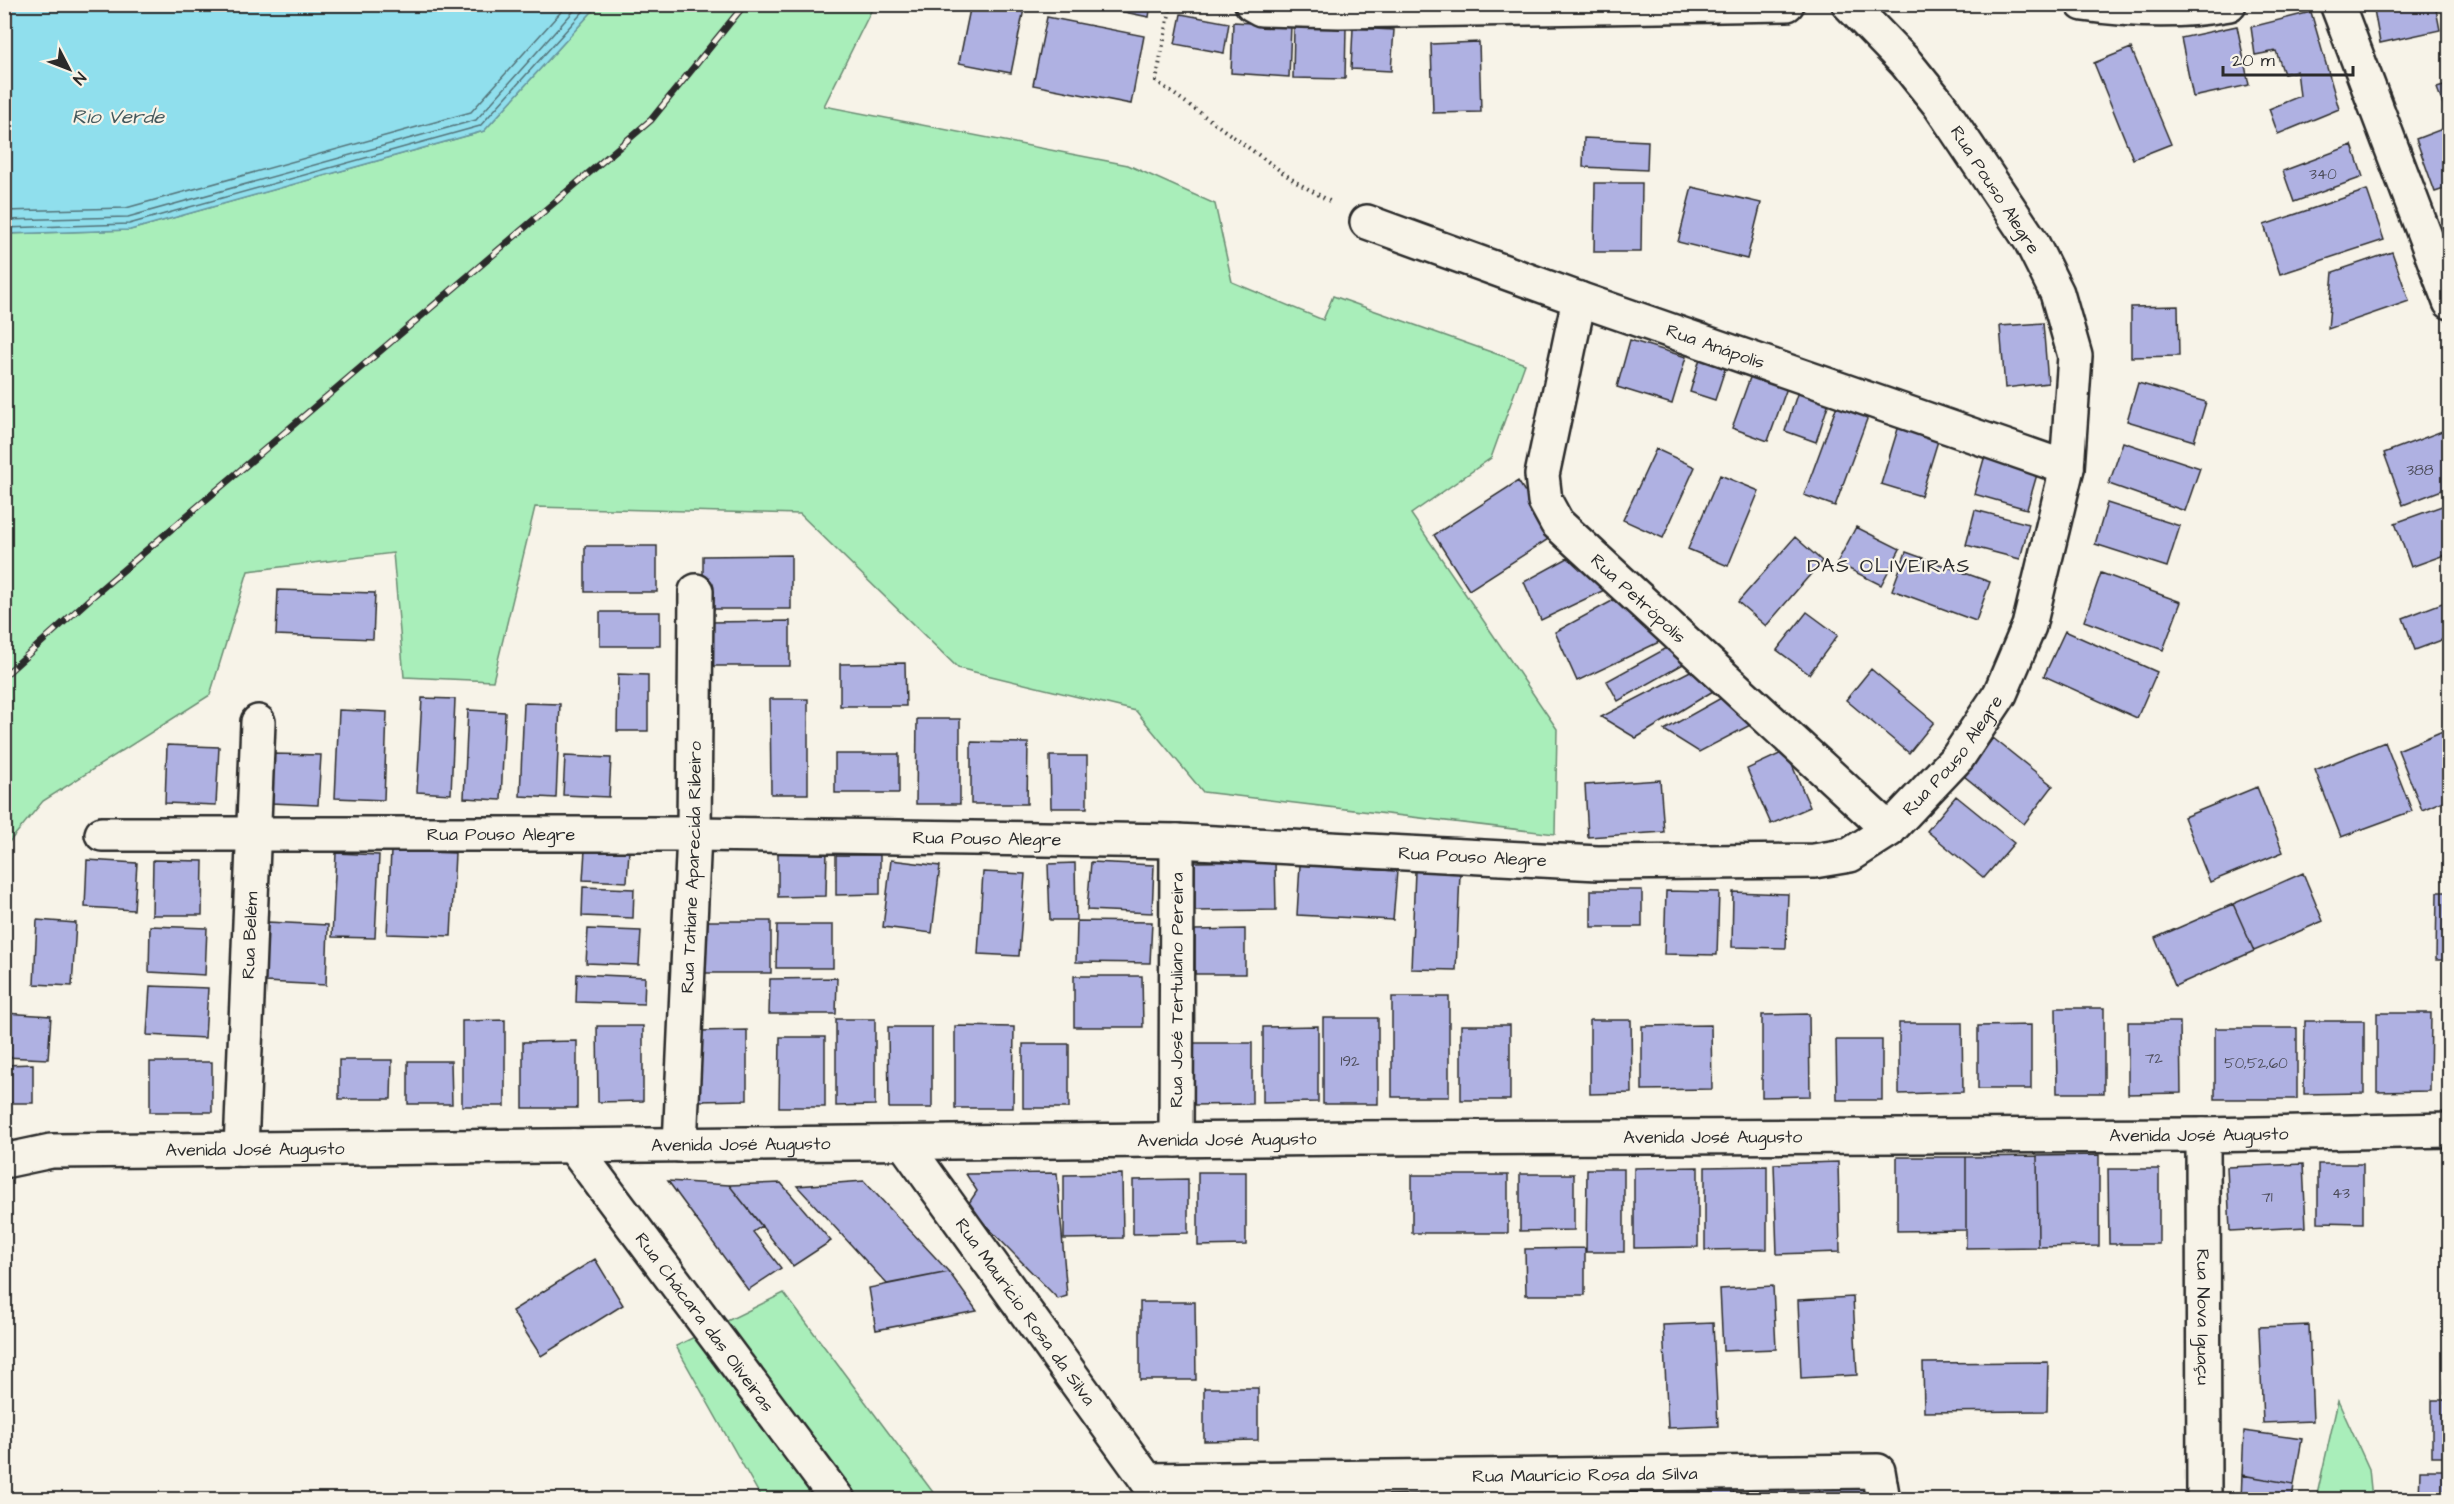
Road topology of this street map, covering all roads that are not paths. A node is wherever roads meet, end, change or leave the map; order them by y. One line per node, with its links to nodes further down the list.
1 (1252, 4): 7 (street)
2 (1787, 4): 7 (street)
3 (1850, 4): 11 (street, Rua Pouso Alegre)
4 (2083, 4): 5 (street)
5 (2229, 4)
6 (2337, 4): 10 (street)
7 (1341, 8)
8 (1367, 222): 9 (street, Rua Anápolis)
9 (1579, 299): 11 (street, Rua Anápolis); 14 (street, Rua Petrópolis)
10 (2450, 302)
11 (2067, 468): 14 (street, Rua Pouso Alegre)
12 (696, 591): 17 (street, Rua Tatiane Aparecida Ribeiro)
13 (258, 722): 16 (street, Rua Belém)
14 (1889, 830): 18 (street, Rua Pouso Alegre)
15 (102, 834): 16 (street, Rua Pouso Alegre)
16 (254, 834): 17 (street, Rua Pouso Alegre); 25 (street, Rua Belém)
17 (694, 834): 18 (street, Rua Pouso Alegre); 23 (street, Rua Tatiane Aparecida Ribeiro)
18 (1177, 841): 21 (street, Rua José Tertuliano Pereira)
19 (2450, 1130): 20 (street, Avenida José Augusto)
20 (2203, 1135): 21 (street, Avenida José Augusto); 30 (street, Rua Nova Iguaçu)
21 (1176, 1140): 22 (street, Avenida José Augusto)
22 (904, 1143): 23 (street, Avenida José Augusto); 28 (street, Rua Maurício Rosa da Silva)
23 (680, 1145): 24 (street, Avenida José Augusto)
24 (573, 1146): 25 (street, Avenida José Augusto); 29 (street, Rua Chácara das Oliveiras)
25 (241, 1149): 26 (street, Avenida José Augusto)
26 (4, 1161)
27 (1880, 1485): 28 (street, Rua Maurício Rosa da Silva)
28 (1154, 1490)
29 (838, 1500)
30 (2204, 1500)

